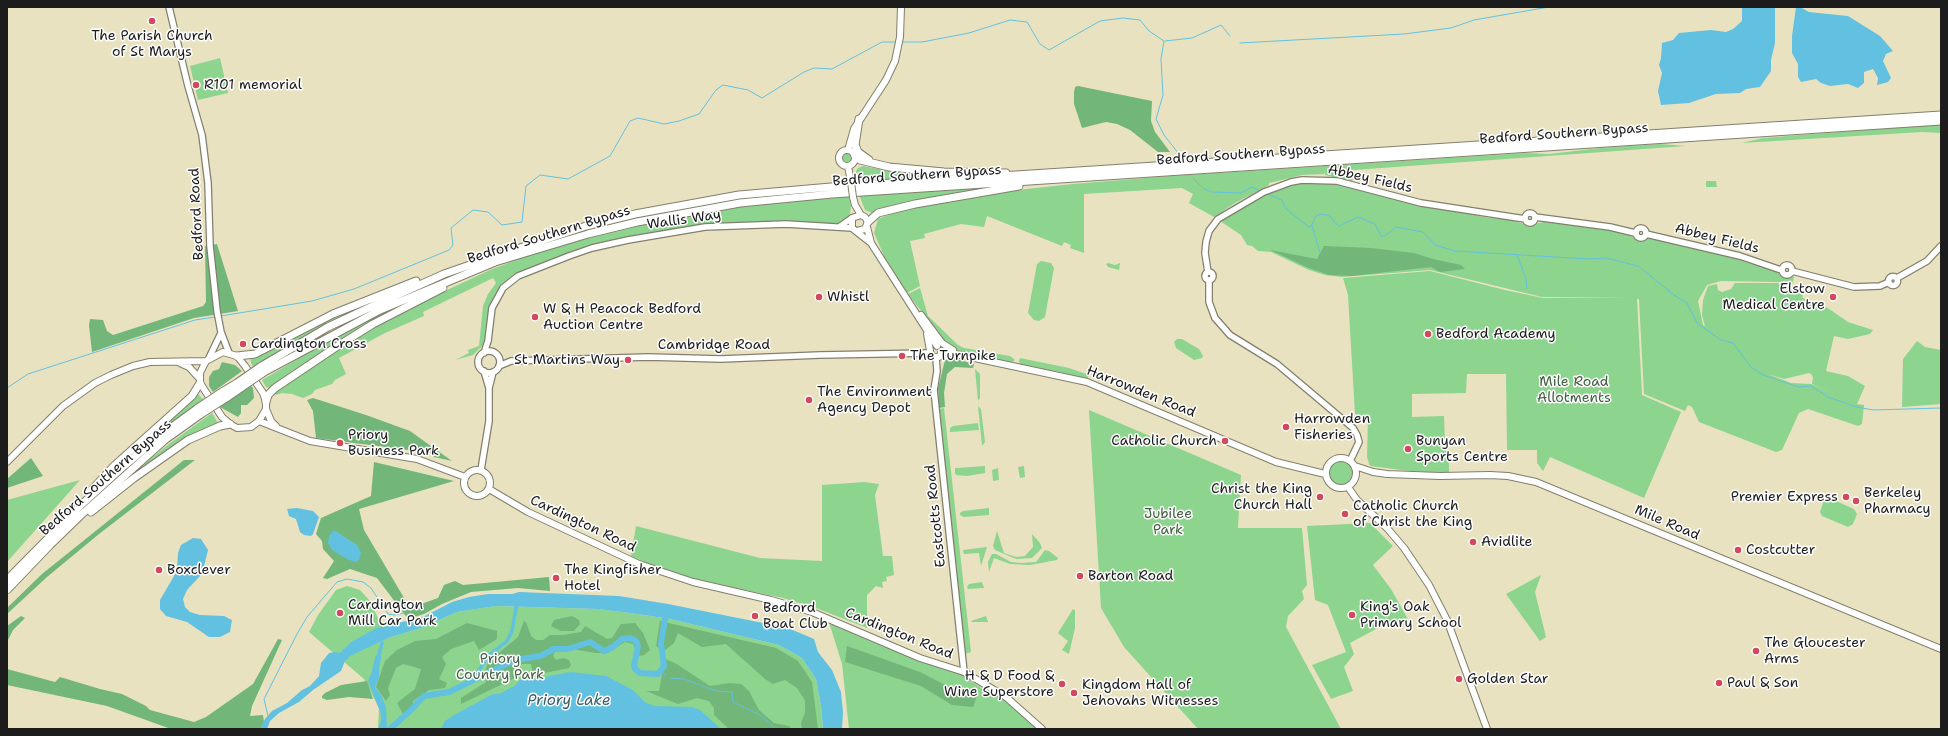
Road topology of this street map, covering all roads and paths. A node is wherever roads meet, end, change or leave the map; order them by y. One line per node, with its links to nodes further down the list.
1 (169, 7): 22 (street, Bedford Road)
2 (901, 7): 4 (main road)
3 (1941, 115): 10 (highway, Bedford Southern Bypass)
4 (859, 119): 6 (main road); 9 (highway)
5 (1941, 121): 10 (highway, Bedford Southern Bypass)
6 (848, 150): 7 (main road); 8 (main road)
7 (855, 156): 8 (main road); 9 (highway)
8 (848, 166): 11 (main road, bridge)
9 (889, 167): 10 (highway)
10 (1059, 177): 14 (highway); 19 (highway, Bedford Southern Bypass); 20 (highway, Bedford Southern Bypass)
11 (855, 206): 12 (main road); 13 (main road)
12 (860, 215): 13 (main road); 14 (main road)
13 (852, 218): 15 (street); 16 (main road)
14 (867, 224): 16 (main road); 17 (main road)
15 (839, 226): 16 (street, Wallis Way); 24 (street, Wallis Way)
16 (855, 230): 17 (main road)
17 (871, 243): 21 (main road)
18 (1941, 246): 48 (street, Abbey Fields)
19 (444, 274): 31 (highway); 38 (highway, Bedford Southern Bypass)
20 (464, 274): 38 (highway, Bedford Southern Bypass); 43 (highway)
21 (909, 303): 23 (main road); 30 (main road)
22 (221, 332): 28 (street, Bedford Road); 34 (street)
23 (927, 332): 25 (main road); 27 (main road)
24 (488, 341): 26 (street, Wallis Way); 29 (street, Wallis Way)
25 (939, 348): 27 (main road); 30 (main road, Harrowden Road); 33 (main road)
26 (492, 351): 29 (street); 32 (street)
27 (930, 351): 33 (main road); 35 (street, Cambridge Road)
28 (229, 353): 31 (main road); 34 (main road)
29 (484, 353): 39 (street)
30 (959, 354): 53 (main road, Harrowden Road)
31 (237, 356): 43 (main road)
32 (499, 357): 35 (street); 37 (street)
33 (936, 358): 63 (street, Eastcotts Road)
34 (208, 360): 36 (main road); 41 (main road)
35 (511, 361): 37 (street, Cambridge Road)
36 (180, 362): 41 (main road); 49 (main road)
37 (499, 366): 40 (street)
38 (262, 370): 44 (highway, Bedford Southern Bypass, bridge)
39 (484, 371): 40 (street); 42 (street)
40 (493, 372): 42 (street)
41 (200, 380): 46 (main road); 58 (highway)
42 (489, 388): 51 (street)
43 (266, 405): 45 (main road); 47 (main road)
44 (200, 411): 58 (highway, Bedford Southern Bypass); 59 (highway, Bedford Southern Bypass)
45 (259, 421): 46 (main road); 47 (main road)
46 (230, 424): 59 (highway)
47 (276, 426): 54 (main road)
48 (1350, 461): 50 (main road); 53 (main road)
49 (7, 462)
50 (1355, 466): 52 (main road, Mile Road); 55 (main road)
51 (481, 470): 54 (main road); 57 (main road)
52 (1373, 472): 55 (main road, Mile Road); 62 (main road, Mile Road)
53 (1325, 474): 56 (main road)
54 (465, 477): 57 (main road)
55 (1357, 478): 56 (main road)
56 (1348, 487): 65 (main road)
57 (489, 489): 63 (main road, Cardington Road)
58 (81, 505): 60 (highway, Bedford Southern Bypass)
59 (50, 545): 61 (highway, Bedford Southern Bypass)
60 (7, 580)
61 (7, 590)
62 (1941, 649)
63 (964, 672): 64 (main road, Cardington Road)
64 (1042, 729)
65 (1487, 729)

